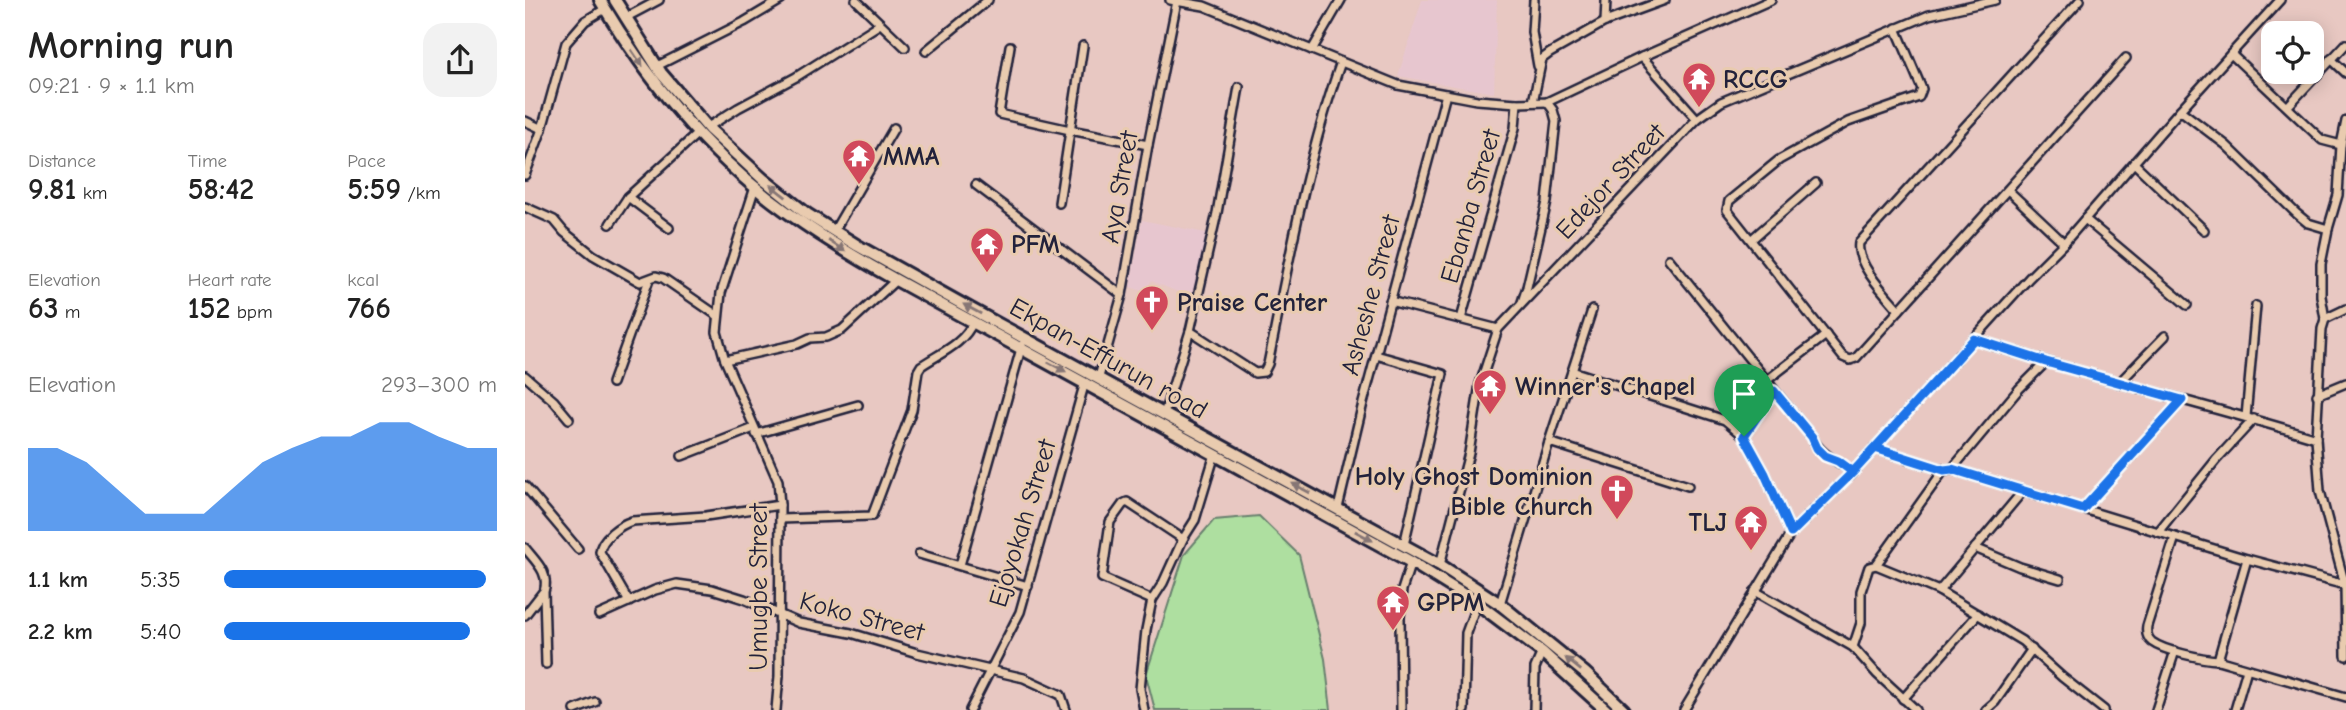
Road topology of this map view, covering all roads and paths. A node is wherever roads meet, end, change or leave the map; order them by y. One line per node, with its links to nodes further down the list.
1 (615, 0): 16 (main road, Ekpan-Effurun road)
2 (659, 0): 16 (street)
3 (781, 0): 31 (street)
4 (856, 0): 18 (street)
5 (988, 0): 25 (street)
6 (1341, 0): 24 (street)
7 (1534, 0): 32 (street)
8 (1606, 0): 17 (street)
9 (1665, 0): 17 (street)
10 (1771, 0): 27 (street)
11 (1995, 0): 19 (street, Edejor Street)
12 (2080, 0): 77 (street)
13 (2280, 0): 26 (street)
14 (1174, 1): 24 (street); 48 (street, Aya Street)
15 (603, 4): 45 (street); 46 (main road, one-way to 46)
16 (625, 18): 31 (main road, Ekpan-Effurun road)
17 (1605, 22): 32 (street)
18 (880, 24): 23 (street); 46 (street)
19 (1896, 28): 41 (street, Edejor Street); 65 (street)
20 (2346, 44): 29 (street)
21 (1010, 46): 47 (street)
22 (1083, 46): 47 (street)
23 (905, 47)
24 (1312, 50): 30 (street)
25 (926, 51)
26 (2231, 54): 39 (street); 40 (street)
27 (1642, 57): 37 (street); 41 (street)
28 (2126, 58): 55 (street)
29 (2331, 59): 33 (street); 39 (street)
30 (1341, 62): 35 (street); 83 (street)
31 (657, 66): 46 (main road, Ekpan-Effurun road)
32 (1539, 70): 36 (street)
33 (2346, 73)
34 (1239, 87): 83 (street)
35 (1446, 94): 38 (street); 71 (street, Asheshe Street)
36 (1533, 102): 37 (street); 38 (street)
37 (1547, 102): 73 (street)
38 (1517, 103): 80 (street, Ebanba Street)
39 (2288, 106): 49 (street)
40 (2180, 110): 50 (street); 62 (street)
41 (1697, 119): 73 (street, Edejor Street)
42 (525, 121): 45 (street)
43 (2346, 121): 49 (street)
44 (894, 128): 64 (street)
45 (542, 129): 51 (street)
46 (703, 130): 54 (main road); 56 (street); 64 (main road, Ekpan-Effurun road, one-way to 46)
47 (1070, 131): 48 (street); 57 (street)
48 (1148, 145): 70 (street, Aya Street)
49 (2341, 145): 62 (street)
50 (2134, 163): 59 (street); 63 (street)
51 (525, 175)
52 (1816, 183): 65 (street)
53 (976, 185): 70 (street)
54 (755, 187): 69 (main road, one-way to 69); 78 (street, Umugbe Street)
55 (2008, 190): 66 (street); 77 (street)
56 (628, 197): 60 (street); 61 (street)
57 (1059, 203)
58 (525, 207): 68 (street)
59 (2085, 219): 66 (street); 72 (street)
60 (610, 224)
61 (669, 228)
62 (2328, 229): 79 (street)
63 (2204, 230)
64 (834, 231): 87 (main road, Ekpan-Effurun road, one-way to 64)
65 (1752, 239): 84 (street)
66 (2064, 243): 86 (street)
67 (1669, 258): 94 (street)
68 (649, 280): 78 (street); 96 (street)
69 (896, 280): 81 (main road); 89 (street)
70 (1122, 295): 93 (street, Aya Street)
71 (1390, 301): 80 (street); 88 (street, Asheshe Street)
72 (2187, 305)
73 (1520, 306): 82 (street, Edejor Street)
74 (2256, 306): 104 (street)
75 (2346, 309): 79 (street)
76 (1592, 310): 91 (street)
77 (1899, 310): 84 (street)
78 (718, 316): 89 (street, Umugbe Street)
79 (2326, 318): 100 (street)
80 (1461, 319): 82 (street)
81 (973, 322): 87 (main road); 121 (street)
82 (1498, 329): 134 (street, Edejor Street)
83 (1190, 331): 103 (street)
84 (1826, 335): 94 (street)
85 (2165, 336): 97 (street)
86 (1974, 339): 90 (street); 110 (street)
87 (1024, 343): 93 (main road, Ekpan-Effurun road); 95 (main road, one-way to 95); 133 (street)
88 (1376, 355): 119 (street, Asheshe Street); 126 (street)
89 (725, 360): 106 (street, Umugbe Street)
90 (2046, 362): 97 (street); 113 (street)
91 (1572, 371): 107 (street); 109 (street)
92 (525, 376): 105 (street)
93 (1099, 377): 103 (main road, Ekpan-Effurun road)
94 (1766, 381): 99 (street)
95 (1085, 382): 111 (main road); 138 (street, Ejoyokah Street)
96 (612, 383)
97 (2119, 383): 101 (street)
98 (2346, 383): 100 (street)
99 (1774, 391): 107 (street); 114 (street)
100 (2317, 395): 108 (street)
101 (2182, 400): 104 (street); 120 (street)
102 (858, 405): 106 (street)
103 (1164, 414): 119 (main road, Ekpan-Effurun road, one-way to 103)
104 (2250, 418): 108 (street); 122 (street)
105 (569, 419)
106 (755, 431): 112 (street); 118 (street, Umugbe Street)
107 (1744, 436): 123 (street)
108 (2316, 438): 137 (street)
109 (1549, 442): 116 (street); 145 (street)
110 (1875, 448): 113 (street); 114 (street)
111 (1215, 454): 125 (street); 132 (main road, one-way to 132)
112 (682, 456)
113 (1948, 470): 117 (street); 135 (street)
114 (1853, 472): 123 (street)
115 (525, 486): 129 (street)
116 (1688, 486)
117 (2023, 491): 120 (street); 128 (street)
118 (780, 505): 121 (street, Umugbe Street); 143 (street)
119 (1338, 508): 126 (main road, Ekpan-Effurun road)
120 (2083, 509): 122 (street)
121 (780, 519): 146 (street, Umugbe Street)
122 (2158, 532): 124 (street)
123 (1791, 533): 139 (street)
124 (2175, 537): 131 (street); 152 (street)
125 (1183, 539): 142 (street); 142 (street)
126 (1404, 545): 134 (main road, Ekpan-Effurun road)
127 (525, 548): 141 (street)
128 (1975, 548): 136 (street); 140 (street)
129 (578, 549)
130 (919, 554): 133 (street)
131 (2247, 559): 137 (street); 155 (street)
132 (1411, 562): 144 (main road); 167 (street)
133 (960, 565): 138 (street)
134 (1440, 565): 145 (main road, Ekpan-Effurun road)
135 (1876, 565): 140 (street); 150 (street)
136 (2060, 579)
137 (2345, 585): 154 (street)
138 (1028, 586): 158 (street, Ejoyokah Street)
139 (1755, 591): 150 (street); 172 (street)
140 (1939, 591): 147 (street)
141 (544, 592): 148 (street); 156 (street)
142 (1152, 600): 166 (street)
143 (629, 601): 146 (street, Koko Street); 149 (street, Koko Street)
144 (1477, 603): 153 (main road); 168 (street)
145 (1500, 604): 171 (main road, Ekpan-Effurun road, one-way to 145)
146 (779, 614): 158 (street, Koko Street); 163 (street, Umugbe Street)
147 (1977, 614): 151 (street); 160 (street)
148 (525, 615)
149 (599, 615)
150 (1853, 647): 160 (street)
151 (2032, 649): 174 (street); 175 (street)
152 (2175, 651): 155 (street); 176 (street)
153 (1542, 652): 169 (street); 170 (main road)
154 (2346, 656)
155 (2218, 660): 157 (street)
156 (546, 664)
157 (2246, 669): 159 (street); 177 (street)
158 (990, 670): 164 (street, Ejoyokah Street); 165 (street, Koko Street)
159 (2346, 697)
160 (1903, 699): 173 (street)
161 (595, 702): 162 (street)
162 (575, 710)
163 (776, 710)
164 (970, 710)
165 (1066, 710)
166 (1144, 710)
167 (1401, 710)
168 (1464, 710)
169 (1534, 710)
170 (1606, 710)
171 (1624, 710)
172 (1684, 710)
173 (1916, 710)
174 (1986, 710)
175 (2103, 710)
176 (2156, 710)
177 (2235, 710)

